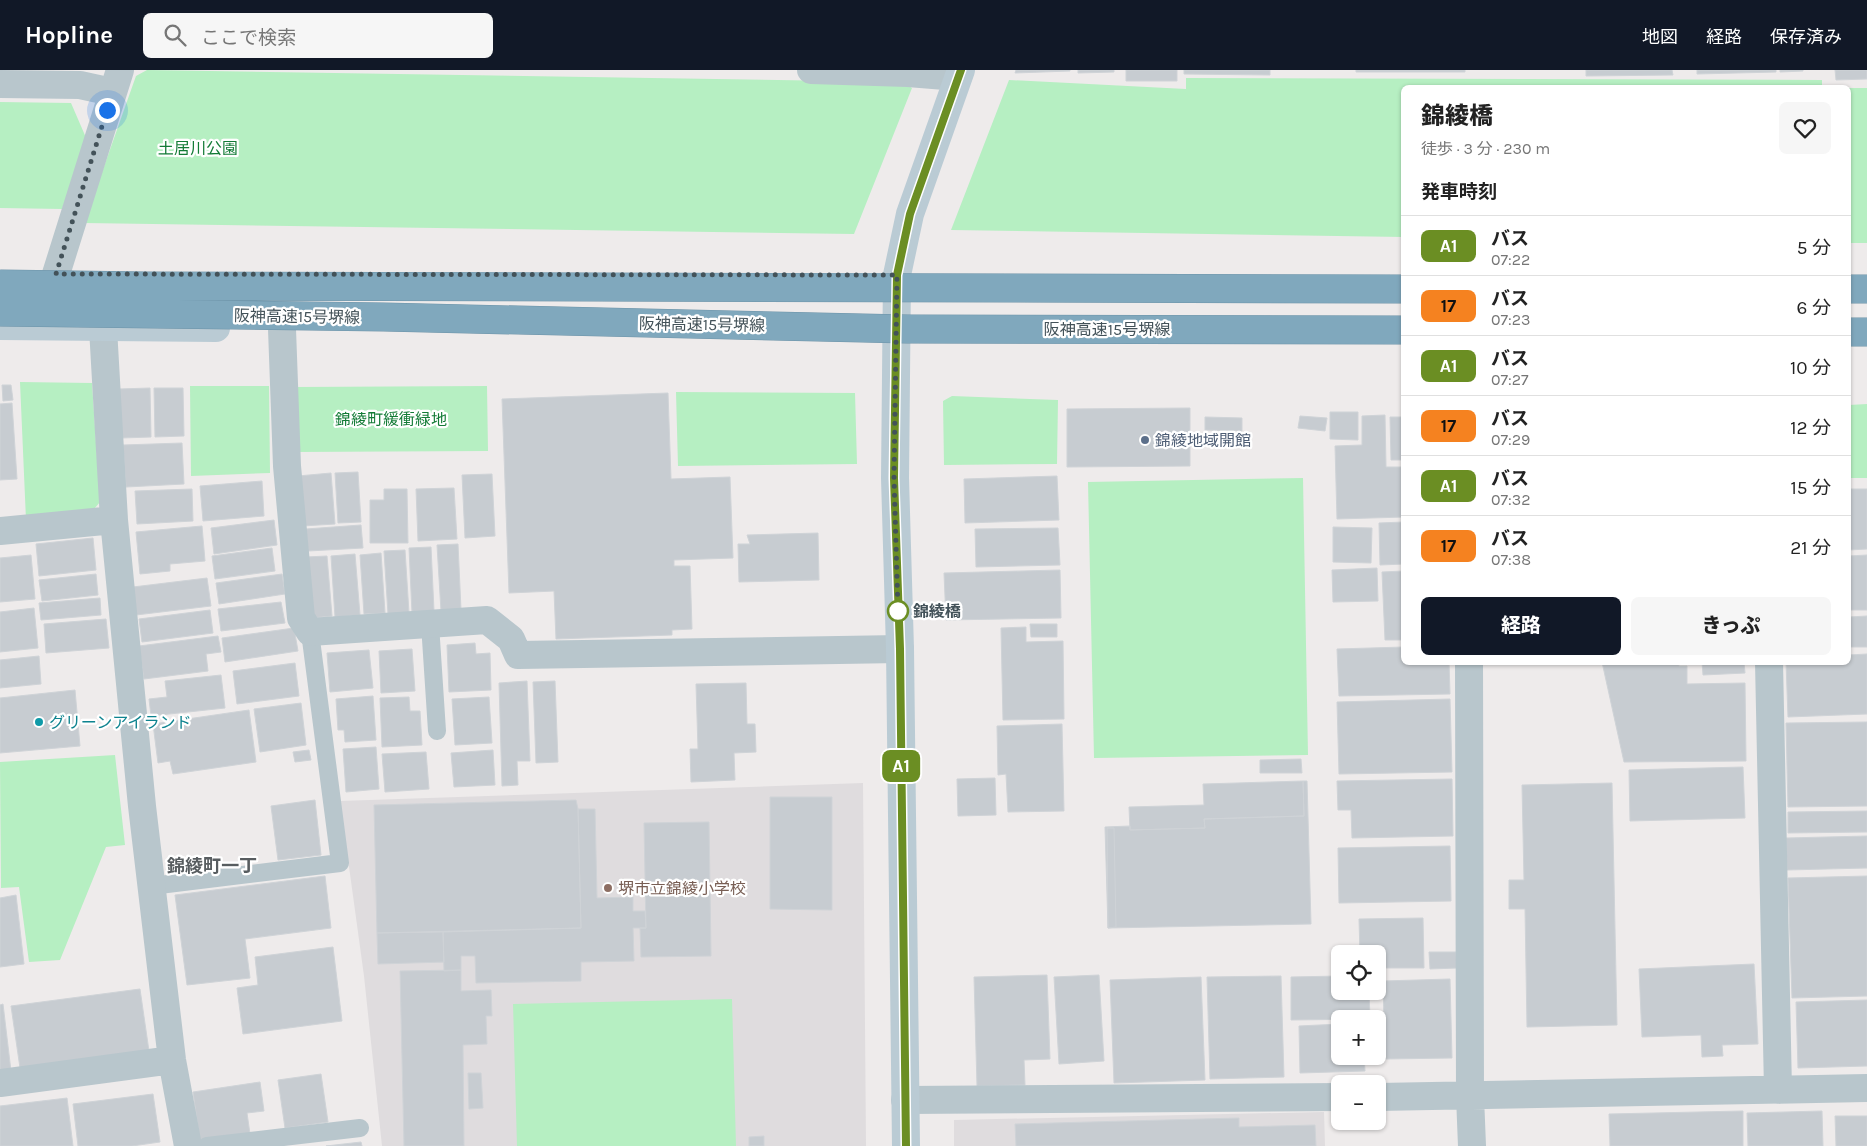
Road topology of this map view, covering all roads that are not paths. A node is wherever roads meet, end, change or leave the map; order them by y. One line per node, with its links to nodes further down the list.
1 (811, 70): 2 (street)
2 (960, 74): 7 (street)
3 (116, 81): 4 (street); 6 (street)
4 (0, 84)
5 (0, 274): 6 (street)
6 (56, 274): 7 (street)
7 (897, 275): 8 (street); 22 (street)
8 (1401, 279)
9 (1851, 283): 10 (street)
10 (1867, 283)
11 (0, 284): 12 (highway, 阪神高速15号堺線, bridge)
12 (1401, 288)
13 (1851, 289): 14 (highway)
14 (1867, 290)
15 (0, 312): 19 (highway, 阪神高速15号堺線, bridge)
16 (0, 326): 17 (street)
17 (103, 328): 18 (street); 26 (street)
18 (282, 329): 22 (street); 29 (street)
19 (1401, 330)
20 (1851, 332): 21 (highway)
21 (1867, 332)
22 (896, 337): 25 (street); 30 (street)
23 (1851, 340): 24 (street)
24 (1867, 340)
25 (1401, 342)
26 (114, 520): 27 (street); 34 (street)
27 (0, 531)
28 (430, 624): 29 (street); 30 (street); 33 (lane)
29 (310, 632): 34 (lane)
30 (900, 649): 42 (street)
31 (1469, 665): 39 (street)
32 (1769, 665): 38 (street)
33 (437, 731)
34 (151, 886): 35 (street)
35 (172, 1060): 36 (street); 44 (street)
36 (0, 1083)
37 (1867, 1088): 38 (street)
38 (1778, 1090): 39 (street)
39 (1470, 1096): 41 (street); 47 (street)
40 (1331, 1097): 42 (street)
41 (1386, 1097)
42 (905, 1100): 46 (street)
43 (360, 1128): 45 (lane)
44 (188, 1146)
45 (207, 1146)
46 (906, 1146)
47 (1472, 1146)

